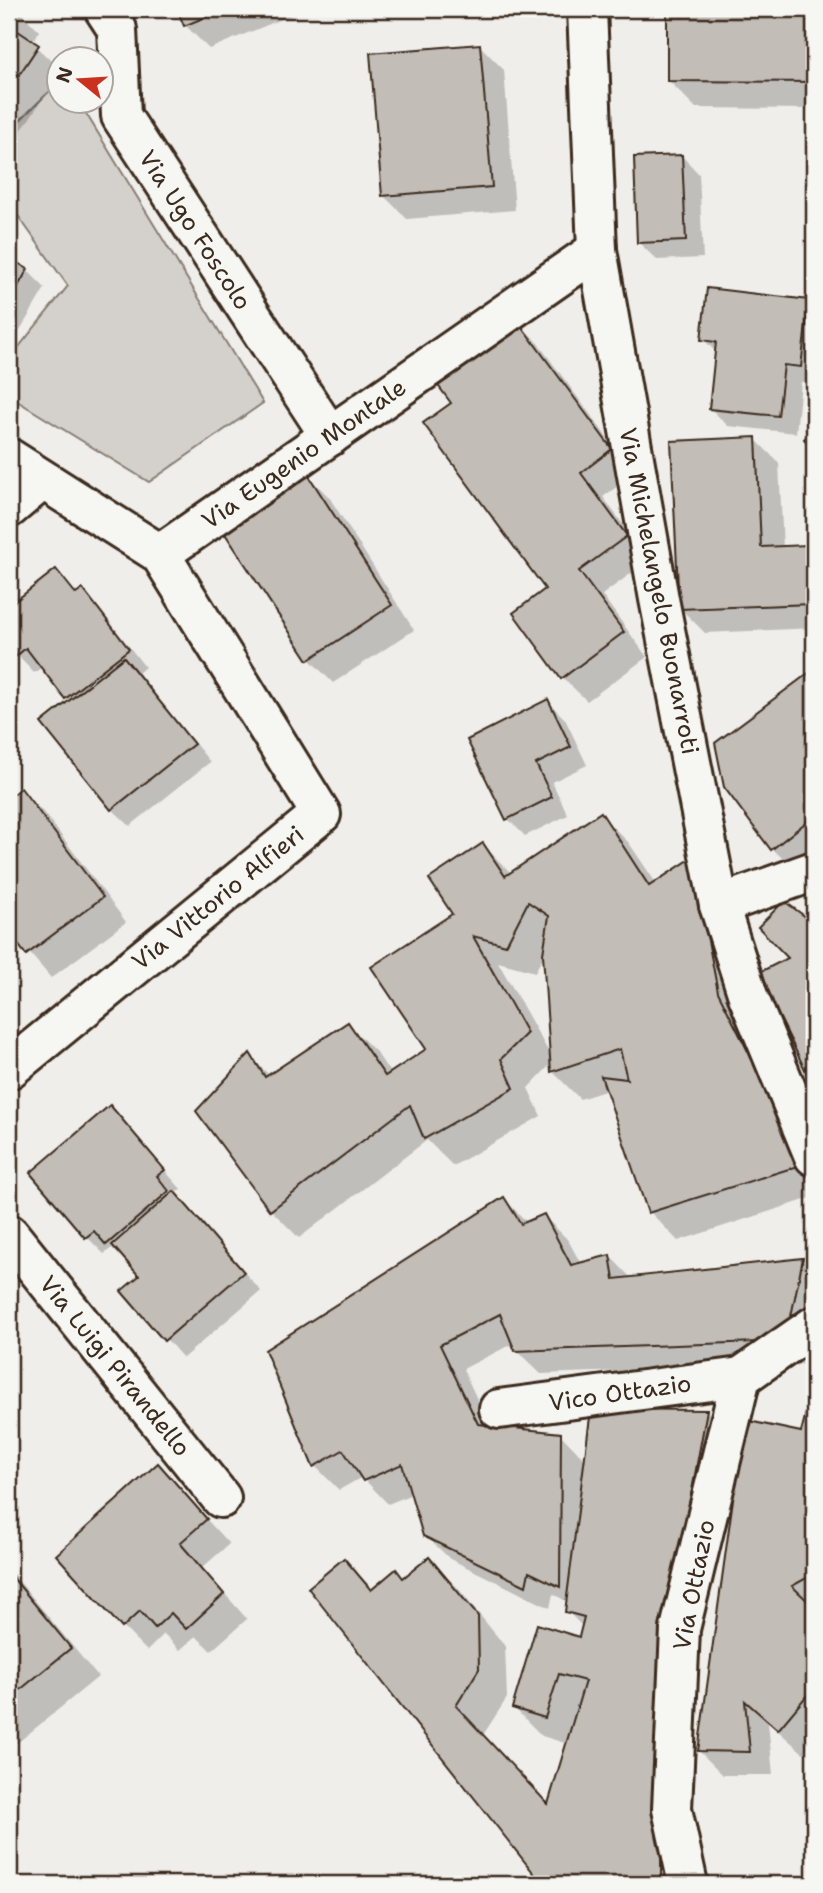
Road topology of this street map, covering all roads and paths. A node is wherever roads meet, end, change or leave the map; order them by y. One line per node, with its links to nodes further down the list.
1 (104, 9): 4 (street, Via Ugo Foscolo)
2 (587, 9): 3 (street, Via Michelangelo Buonarroti)
3 (597, 250): 4 (street, Via Eugenio Montale); 10 (street, Via Michelangelo Buonarroti)
4 (330, 436): 8 (street, Via Eugenio Montale)
5 (9, 458): 6 (street)
6 (41, 481): 7 (street); 8 (street)
7 (9, 508)
8 (160, 554): 11 (street, Via Vittorio Alfieri)
9 (812, 876): 10 (street)
10 (719, 905): 12 (street, Via Michelangelo Buonarroti)
11 (9, 1069)
12 (814, 1156)
13 (9, 1234): 17 (street, Via Luigi Pirandello)
14 (814, 1326): 15 (street)
15 (741, 1377): 16 (street, Vico Ottazio); 18 (street, Via Ottazio)
16 (499, 1409)
17 (221, 1498)
18 (688, 1884)

